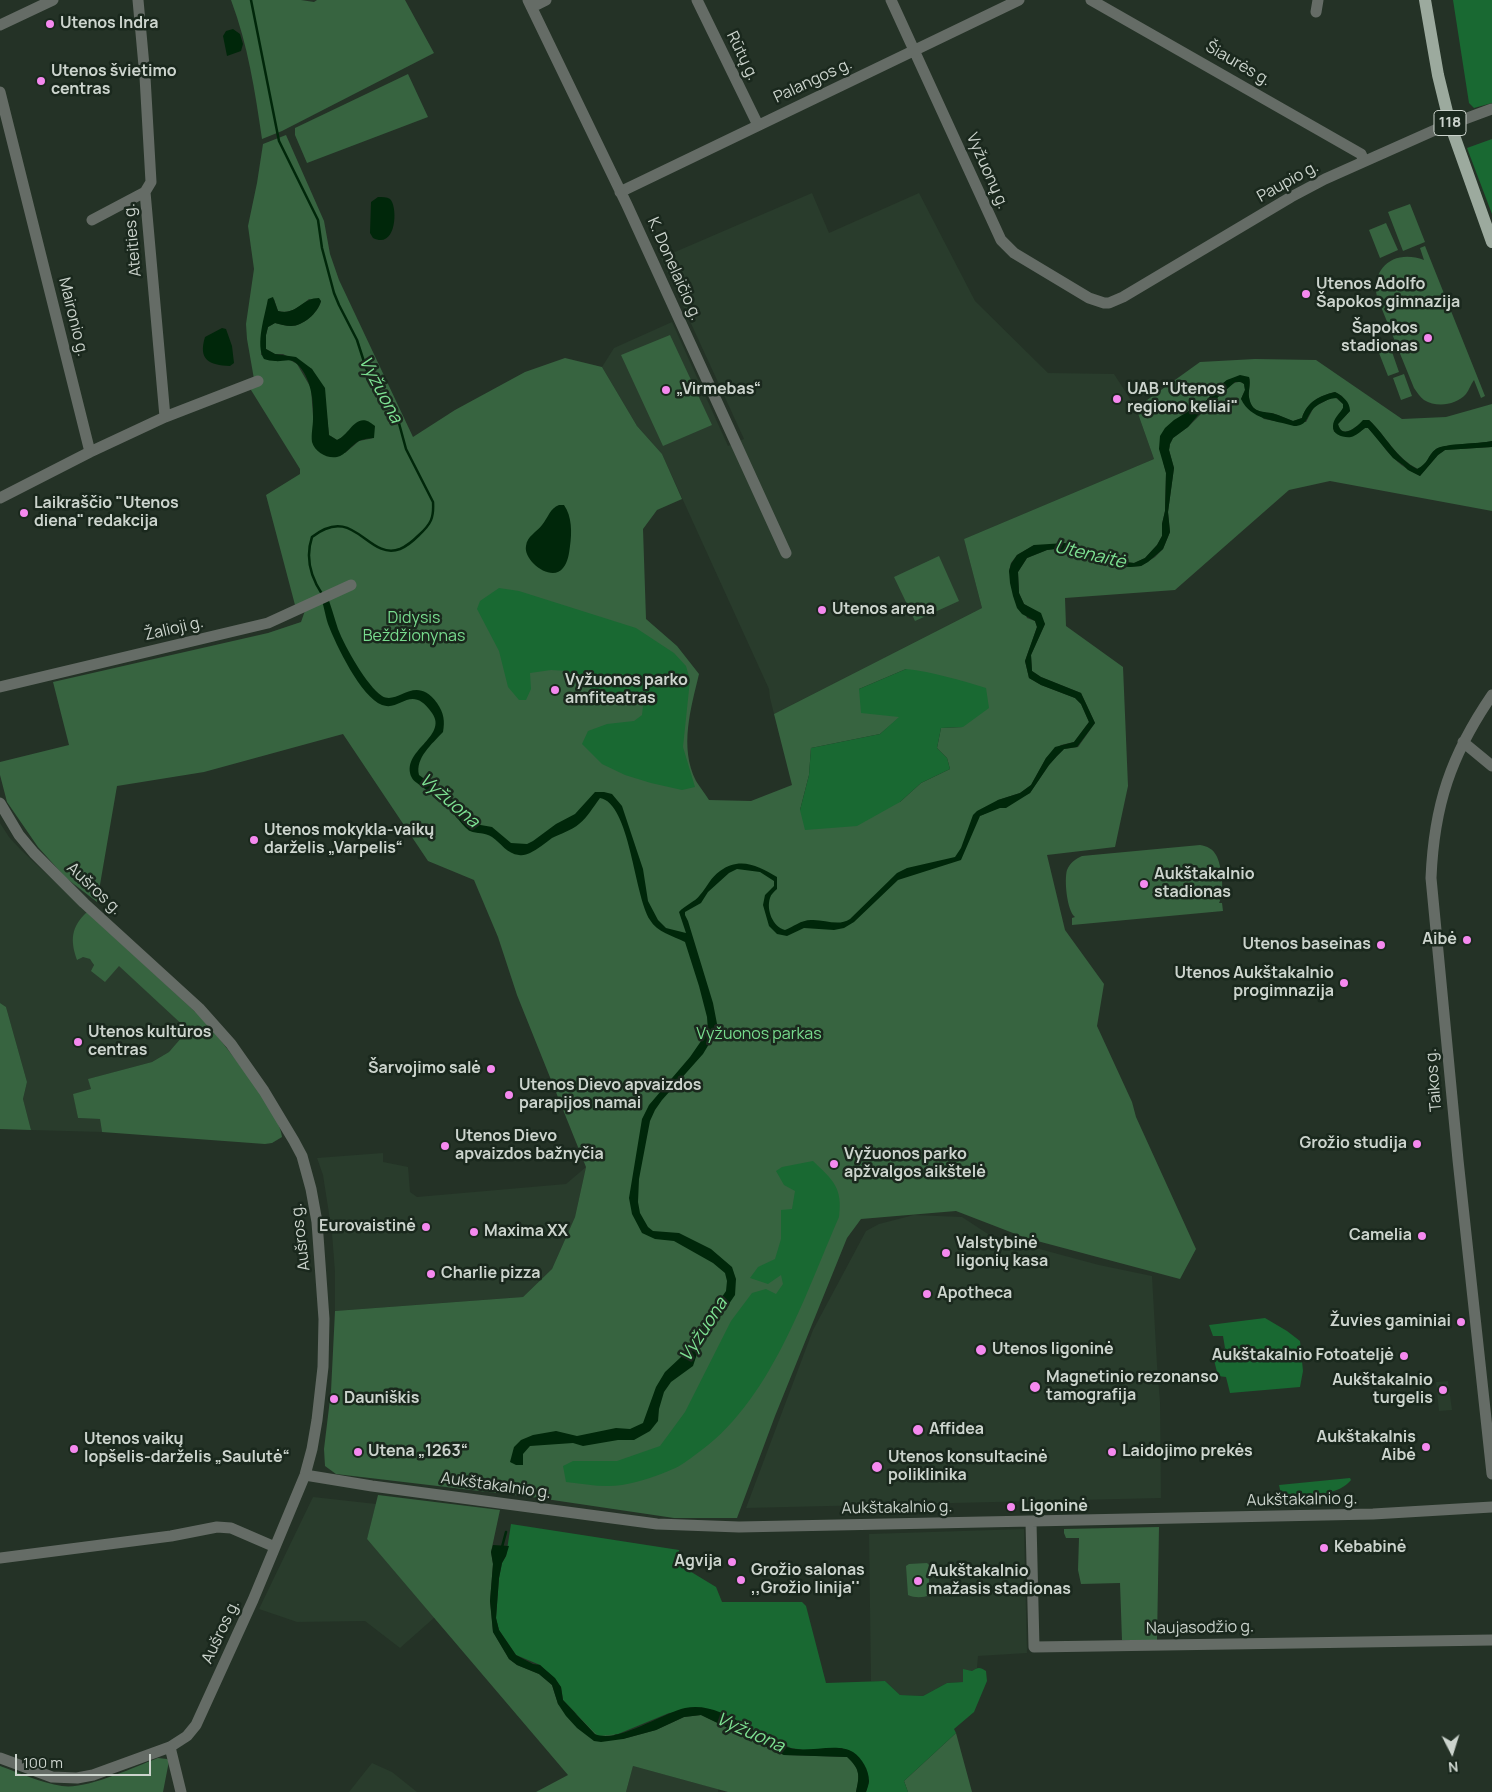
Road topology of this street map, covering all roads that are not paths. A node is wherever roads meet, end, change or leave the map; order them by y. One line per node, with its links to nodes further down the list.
1 (53, 0): 10 (street)
2 (138, 0): 17 (street, Ateities g.)
3 (546, 0): 9 (street)
4 (697, 0): 15 (street, Rūtų g.)
5 (891, 0): 11 (street, Vyžuonų g.)
6 (1019, 0): 11 (street, Palangos g.)
7 (1091, 0): 16 (street, Šiaurės g.)
8 (1425, 0): 14 (main road, 118)
9 (530, 4): 18 (street, K. Donelaičio g.)
10 (0, 26)
11 (915, 50): 15 (street, Palangos g.); 21 (street, Vyžuonų g.)
12 (0, 92): 24 (street, Maironio g.)
13 (1492, 109): 14 (street, Paupio g.)
14 (1450, 124): 16 (street, Paupio g.); 20 (main road, 118)
15 (758, 125): 18 (street, Palangos g.)
16 (1364, 161): 21 (street, Paupio g.)
17 (145, 192): 19 (street); 23 (street, Ateities g.)
18 (620, 192): 26 (street, K. Donelaičio g.)
19 (92, 220)
20 (1492, 242)
21 (1109, 303)
22 (258, 381): 23 (street)
23 (165, 417): 24 (street)
24 (90, 452): 25 (street)
25 (0, 498)
26 (786, 553)
27 (350, 586): 28 (street, Žalioji g.)
28 (0, 687)
29 (1492, 695): 30 (street, Taikos g.)
30 (1463, 742): 31 (street); 33 (street, Taikos g.)
31 (1492, 766)
32 (0, 803): 34 (street, Aušros g.)
33 (1492, 1474)
34 (305, 1475): 36 (street, Aukštakalnio g.); 37 (street, Aušros g.)
35 (1492, 1507): 36 (street, Aukštakalnio g.)
36 (1031, 1522): 39 (street, Naujasodžio g.)
37 (275, 1547): 38 (street); 40 (street, Aušros g.)
38 (0, 1558)
39 (1492, 1640)
40 (170, 1747): 41 (street, Aušros g.); 42 (street)
41 (0, 1758)
42 (181, 1792)

